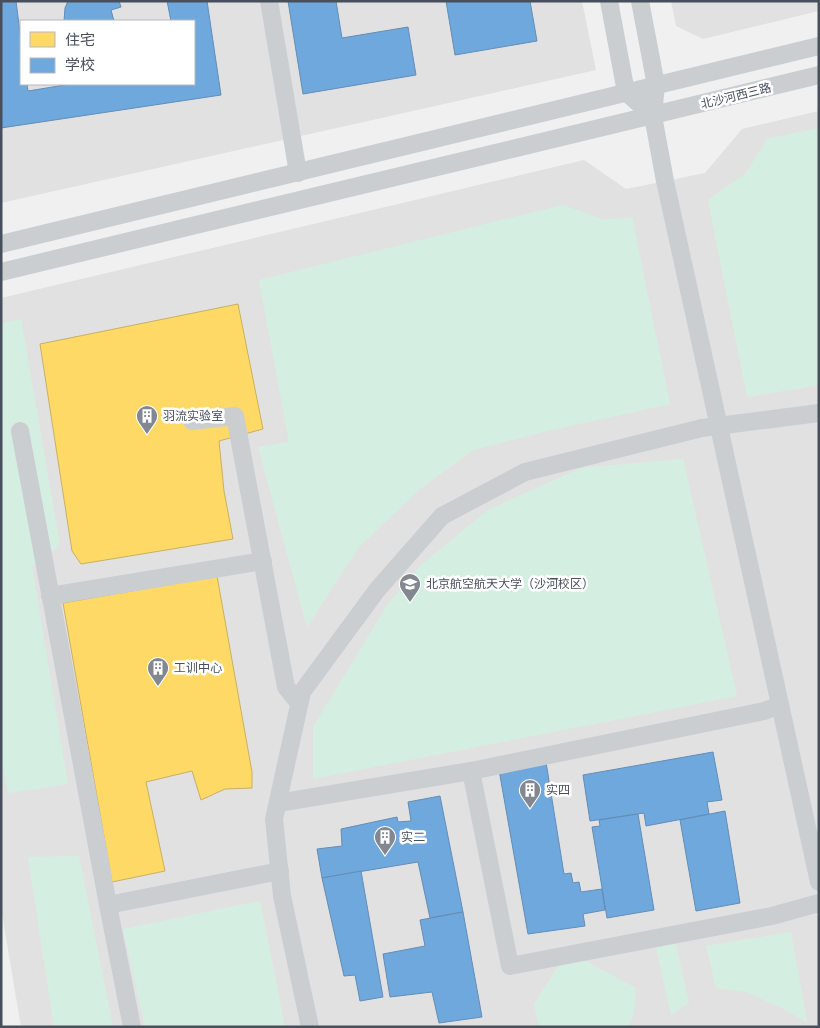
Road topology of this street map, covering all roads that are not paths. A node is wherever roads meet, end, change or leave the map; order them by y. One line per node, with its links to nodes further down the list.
1 (269, 1): 9 (street)
2 (609, 1): 7 (street)
3 (640, 1): 6 (street)
4 (819, 46): 6 (street)
5 (819, 76): 8 (street, 北沙河西三路)
6 (656, 85): 7 (street); 8 (street)
7 (626, 92): 8 (street); 9 (street)
8 (653, 116): 11 (street, 北沙河西三路); 14 (street)
9 (298, 173): 10 (street)
10 (1, 244)
11 (1, 272)
12 (819, 413): 14 (street)
13 (192, 421): 16 (street)
14 (719, 426): 18 (street); 19 (street)
15 (20, 431): 17 (street)
16 (263, 561): 17 (street); 18 (street)
17 (50, 596): 25 (street)
18 (299, 703): 21 (street)
19 (780, 705): 20 (street); 23 (street)
20 (471, 771): 21 (street); 24 (street)
21 (278, 803): 22 (street)
22 (280, 871): 25 (street); 27 (street)
23 (819, 882)
24 (819, 903)
25 (108, 905): 26 (street)
26 (132, 1027)
27 (310, 1027)

